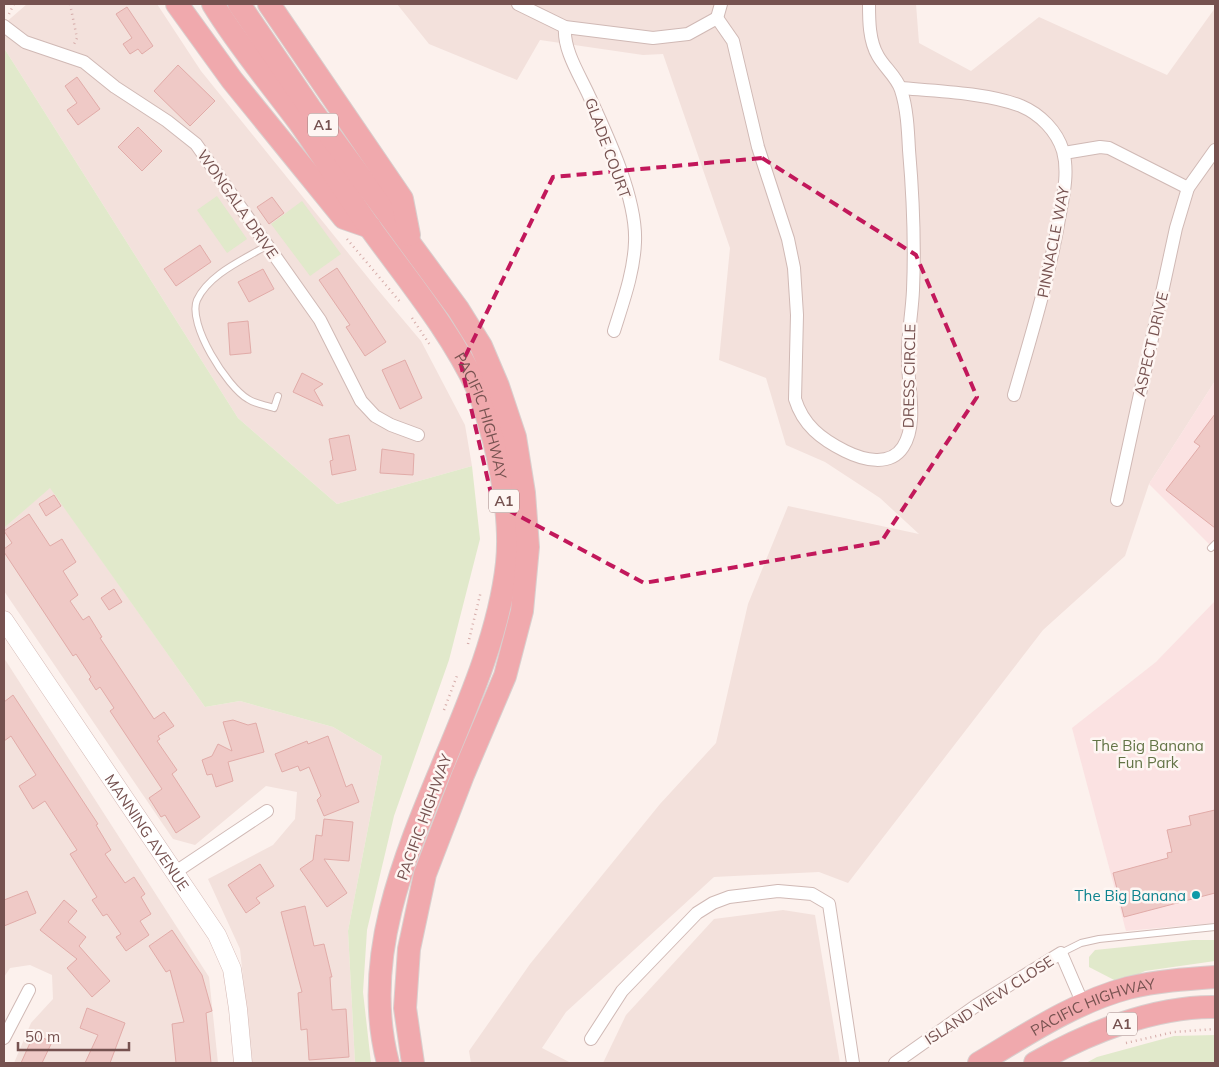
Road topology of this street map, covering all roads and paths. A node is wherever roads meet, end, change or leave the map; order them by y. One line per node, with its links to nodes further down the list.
1 (14, 4): 11 (path)
2 (70, 4): 13 (path)
3 (177, 4): 18 (highway)
4 (213, 4): 18 (highway, PACIFIC HIGHWAY / A1)
5 (239, 4): 20 (highway, PACIFIC HIGHWAY / A1)
6 (269, 4): 20 (highway)
7 (518, 4): 12 (street)
8 (722, 4): 10 (street)
9 (869, 4): 14 (street, DRESS CIRCLE)
10 (717, 18): 12 (street); 14 (street, DRESS CIRCLE)
11 (6, 21): 13 (street, WONGALA DRIVE)
12 (565, 27): 24 (street, GLADE COURT)
13 (69, 56): 21 (street, WONGALA DRIVE)
14 (901, 88): 16 (street, PINNACLE WAY)
15 (1215, 150): 17 (street, ASPECT DRIVE)
16 (1064, 153): 17 (street); 26 (street, PINNACLE WAY)
17 (1188, 188): 29 (street, ASPECT DRIVE)
18 (370, 227): 49 (highway, PACIFIC HIGHWAY / A1)
19 (342, 233): 22 (path)
20 (411, 243): 50 (highway, PACIFIC HIGHWAY / A1)
21 (266, 246): 27 (lane); 28 (street, WONGALA DRIVE)
22 (404, 306)
23 (409, 315): 25 (path)
24 (614, 331)
25 (432, 348)
26 (1014, 395)
27 (278, 396)
28 (418, 435)
29 (1117, 500)
30 (483, 582): 32 (path)
31 (4, 620): 36 (street, MANNING AVENUE)
32 (467, 646)
33 (461, 665): 34 (path)
34 (443, 710)
35 (267, 812): 36 (street)
36 (174, 874): 48 (street, MANNING AVENUE)
37 (1215, 928): 38 (lane)
38 (1062, 953): 41 (street, ISLAND VIEW CLOSE); 52 (street, ISLAND VIEW CLOSE)
39 (1215, 977): 41 (highway, PACIFIC HIGHWAY / A1)
40 (29, 990): 45 (street)
41 (1083, 1004): 42 (highway); 53 (highway, PACIFIC HIGHWAY / A1); 54 (highway)
42 (1191, 1006): 43 (highway, PACIFIC HIGHWAY / A1); 55 (highway, PACIFIC HIGHWAY / A1)
43 (1215, 1007)
44 (1215, 1029): 47 (path)
45 (4, 1038)
46 (591, 1039): 51 (street)
47 (1121, 1044)
48 (243, 1063)
49 (388, 1063)
50 (413, 1063)
51 (854, 1063)
52 (895, 1063)
53 (979, 1063)
54 (1009, 1063)
55 (1035, 1063)

